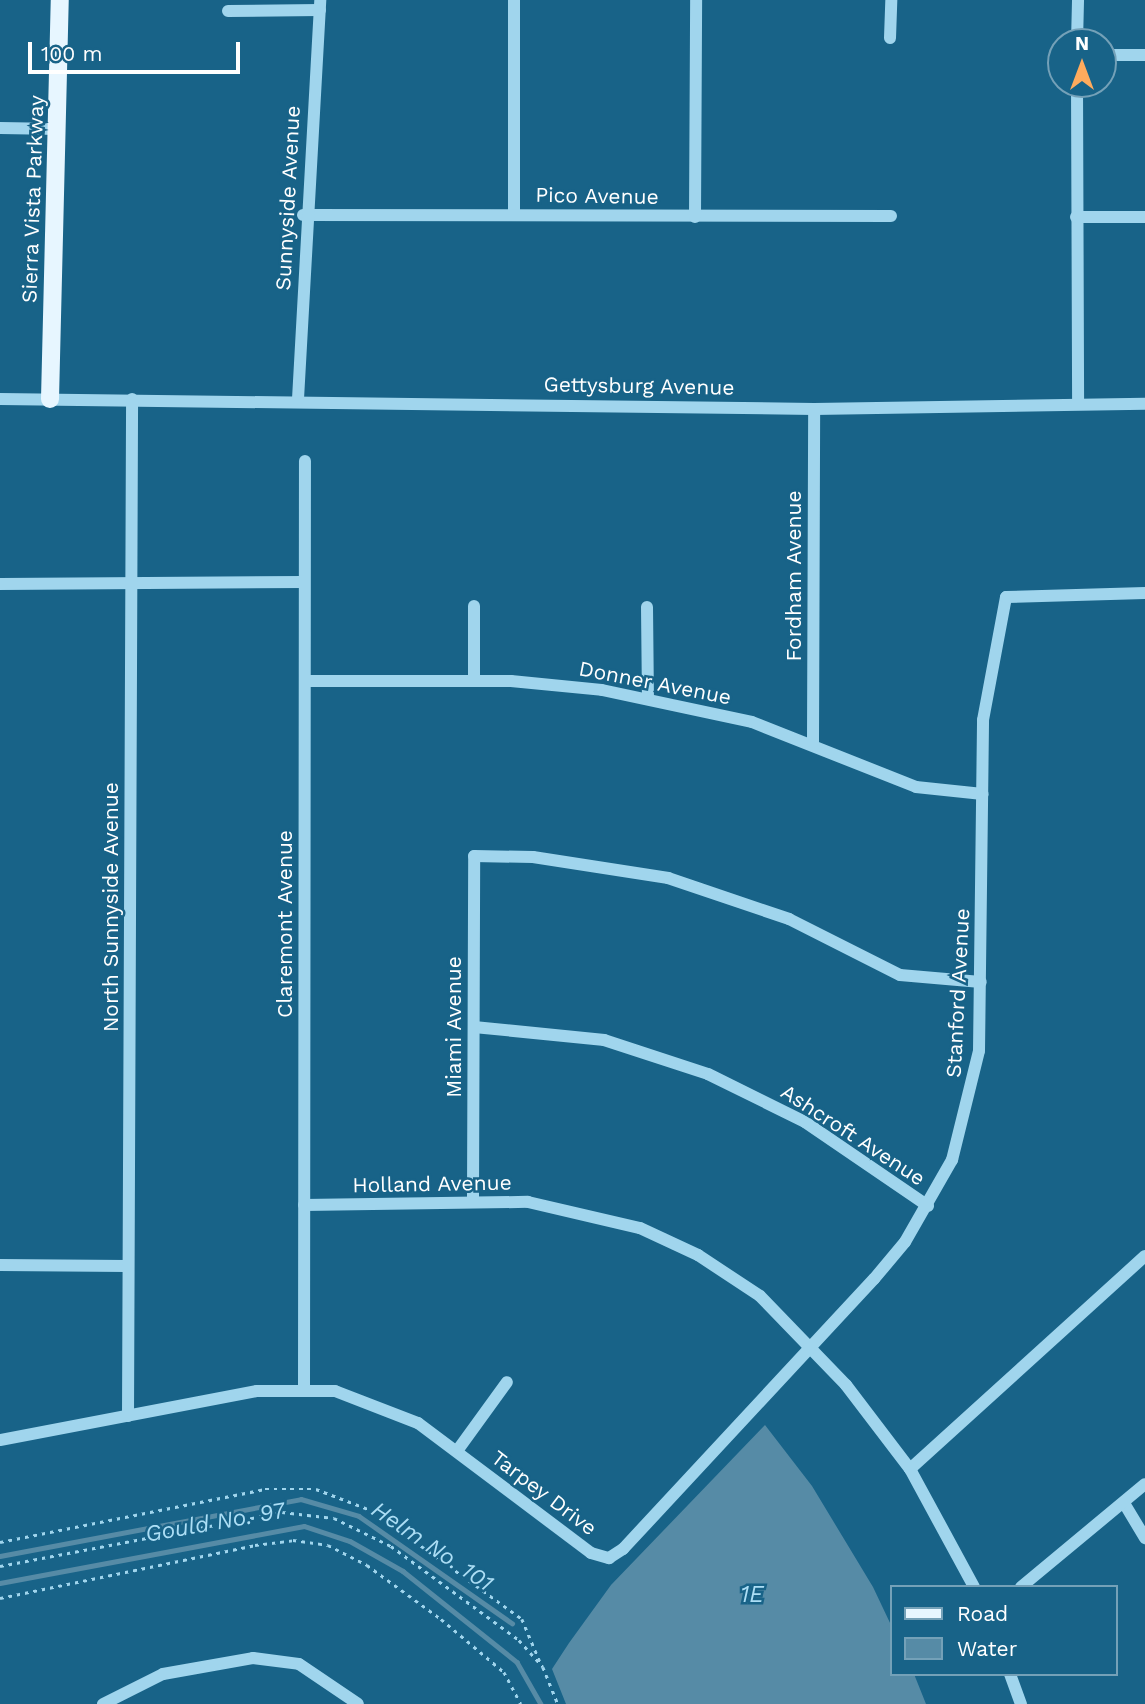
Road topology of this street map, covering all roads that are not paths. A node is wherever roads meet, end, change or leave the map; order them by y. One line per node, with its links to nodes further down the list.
1 (60, 0): 14 (main road, Sierra Vista Parkway)
2 (514, 0): 16 (street)
3 (696, 0): 18 (street)
4 (891, 0): 9 (street)
5 (1078, 0): 8 (street)
6 (320, 5): 7 (street); 15 (street, Sunnyside Avenue)
7 (228, 12)
8 (1077, 28)
9 (890, 38)
10 (1117, 55): 11 (street)
11 (1145, 55)
12 (1077, 98): 19 (street)
13 (0, 128): 14 (street)
14 (59, 129): 22 (main road, Sierra Vista Parkway)
15 (303, 215): 16 (street, Pico Avenue); 24 (street, Sunnyside Avenue)
16 (514, 215): 18 (street, Pico Avenue)
17 (891, 216): 18 (street, Pico Avenue)
18 (695, 217)
19 (1076, 217): 20 (street); 25 (street)
20 (1145, 217)
21 (0, 399): 22 (street, Gettysburg Avenue)
22 (50, 399): 23 (street, Gettysburg Avenue)
23 (132, 399): 24 (street, Gettysburg Avenue); 31 (street, North Sunnyside Avenue)
24 (298, 399): 27 (street, Gettysburg Avenue)
25 (1078, 404): 26 (street, Gettysburg Avenue); 27 (street, Gettysburg Avenue)
26 (1145, 404)
27 (814, 409): 38 (street, Fordham Avenue)
28 (305, 461): 29 (street, Claremont Avenue)
29 (304, 582): 31 (street); 35 (street, Claremont Avenue)
30 (0, 584): 31 (street)
31 (133, 584): 47 (street, North Sunnyside Avenue)
32 (1145, 593): 39 (street, Stanford Avenue)
33 (474, 606): 36 (street)
34 (647, 607): 37 (street)
35 (305, 681): 36 (street, Donner Avenue); 43 (street, Claremont Avenue)
36 (474, 681): 37 (street, Donner Avenue)
37 (648, 698): 38 (street, Donner Avenue)
38 (813, 742): 39 (street, Donner Avenue)
39 (983, 794): 40 (street, Stanford Avenue)
40 (981, 982): 41 (street, Miami Avenue); 44 (street, Stanford Avenue)
41 (474, 1027): 42 (street, Miami Avenue); 44 (street, Ashcroft Avenue)
42 (473, 1198): 43 (street, Holland Avenue); 48 (street, Holland Avenue)
43 (304, 1205): 50 (street, Claremont Avenue)
44 (928, 1206): 48 (street, Stanford Avenue)
45 (1145, 1256): 54 (street)
46 (0, 1265): 47 (street)
47 (127, 1266): 51 (street, North Sunnyside Avenue)
48 (814, 1345): 53 (street, Tarpey Drive); 54 (street)
49 (507, 1382): 53 (street)
50 (304, 1388): 51 (street); 53 (street, Tarpey Drive)
51 (128, 1416): 52 (street)
52 (0, 1440)
53 (457, 1451)
54 (910, 1469): 58 (street)
55 (1145, 1484): 56 (street)
56 (1125, 1503): 57 (street); 59 (street)
57 (1145, 1538)
58 (973, 1585)
59 (1023, 1585)
60 (1011, 1676): 63 (street)
61 (103, 1704): 62 (street)
62 (358, 1704)
63 (1021, 1704)

